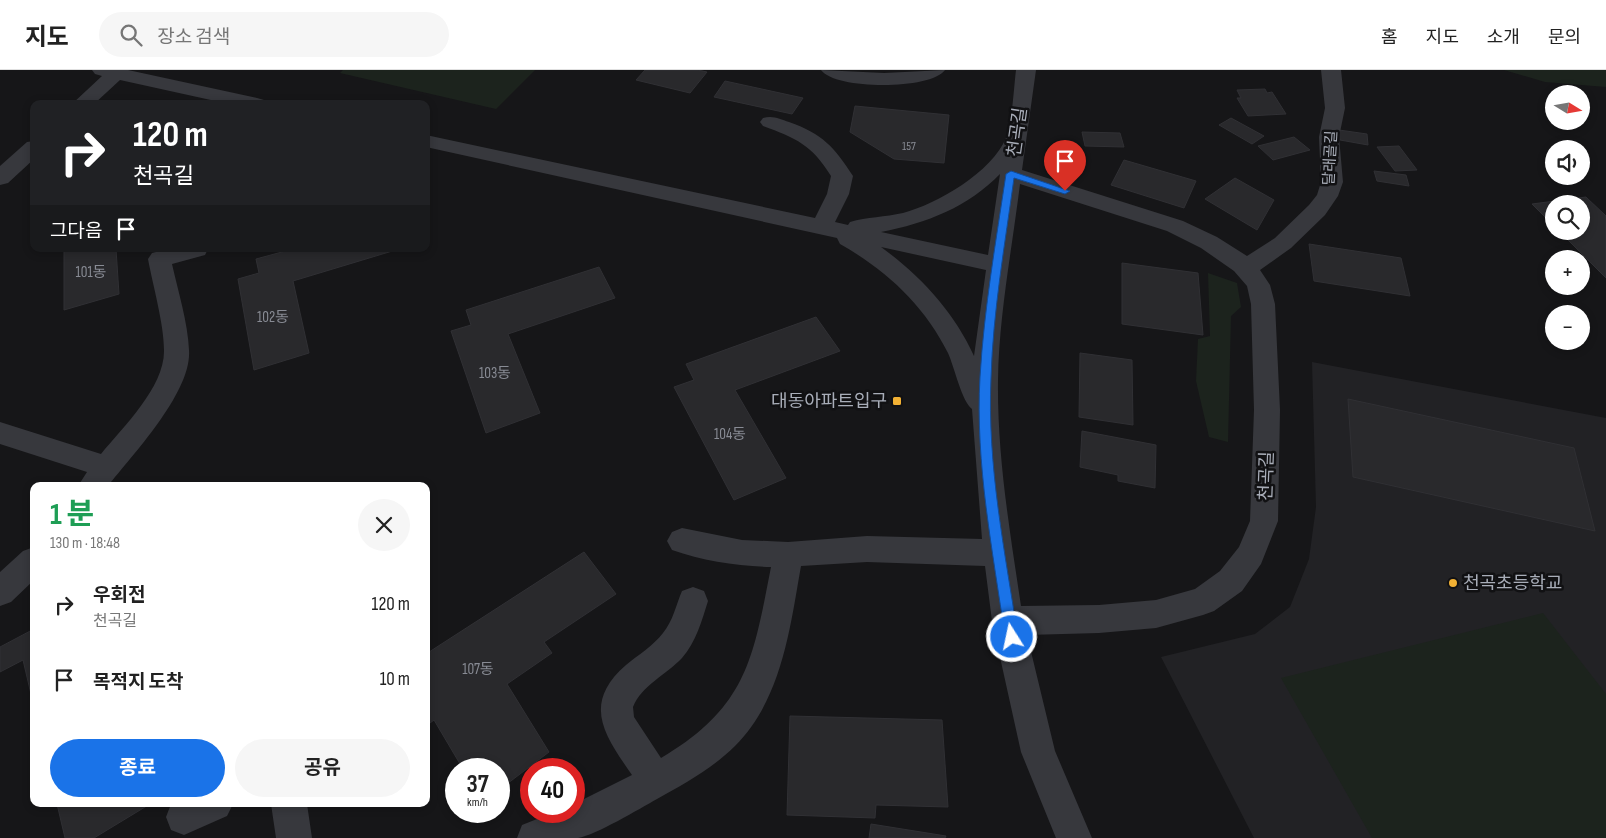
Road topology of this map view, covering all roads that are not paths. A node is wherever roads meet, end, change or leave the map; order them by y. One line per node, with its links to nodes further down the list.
1 (831, 70): 2 (street)
2 (935, 70)
3 (1026, 70): 9 (street, 천곡길)
4 (1330, 70): 17 (street, 달래골길)
5 (109, 72): 6 (street); 7 (street)
6 (85, 100)
7 (238, 100)
8 (770, 122): 14 (street)
9 (1016, 140): 12 (street, 천곡길); 14 (street)
10 (430, 141): 14 (street)
11 (30, 152): 13 (street)
12 (1011, 174): 16 (street); 17 (street, 천곡길)
13 (0, 178)
14 (822, 226): 16 (street); 18 (street)
15 (186, 252): 20 (street)
16 (998, 265): 18 (street)
17 (1245, 269): 27 (street, 천곡길)
18 (985, 426): 22 (street)
19 (0, 433): 20 (street)
20 (100, 477)
21 (682, 541): 23 (street)
22 (998, 552): 23 (street); 27 (street)
23 (788, 555): 28 (street)
24 (30, 564): 25 (street)
25 (0, 592)
26 (693, 601): 28 (street)
27 (1008, 621): 34 (street)
28 (656, 780): 33 (street)
29 (208, 807): 31 (street)
30 (289, 807): 32 (street)
31 (184, 817)
32 (294, 838)
33 (535, 838)
34 (1074, 838)

